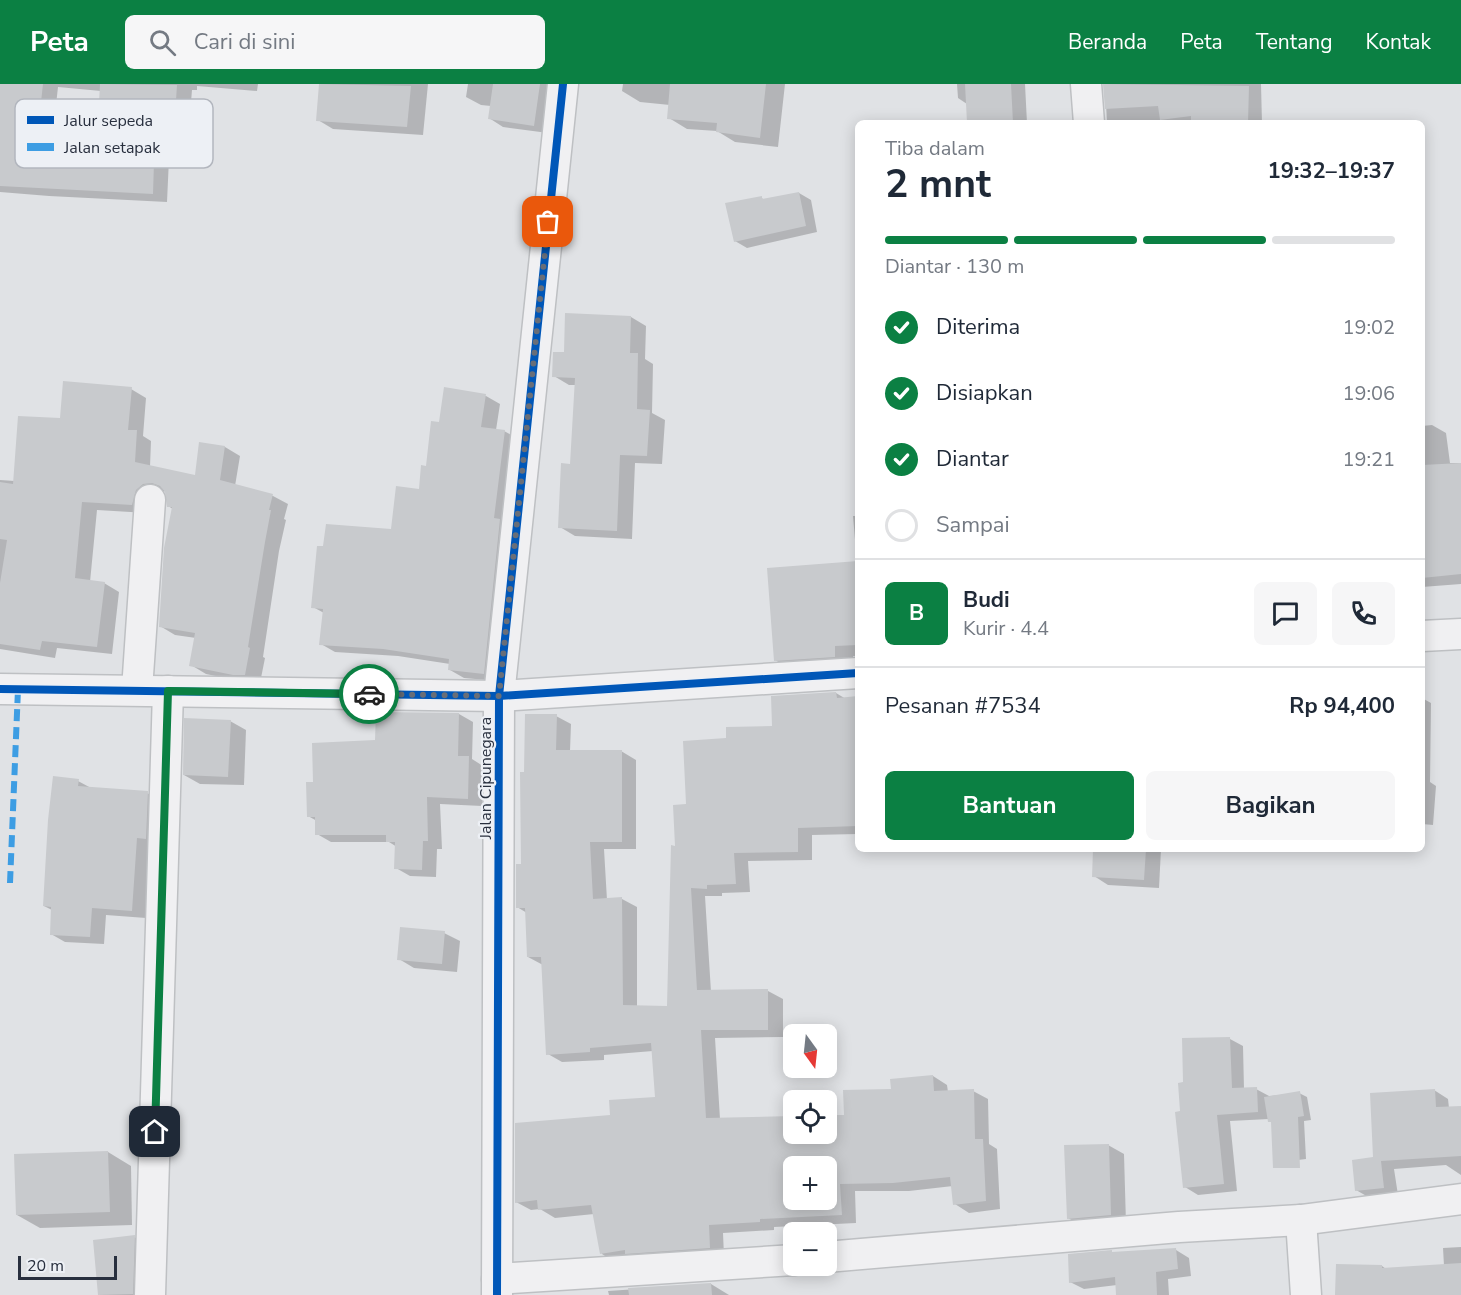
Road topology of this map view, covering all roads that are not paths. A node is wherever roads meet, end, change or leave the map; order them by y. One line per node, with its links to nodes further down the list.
1 (563, 84): 11 (street, Jalan Cipunegara)
2 (1086, 84): 3 (street)
3 (1089, 120)
4 (150, 500): 9 (street)
5 (1461, 634): 6 (street)
6 (1425, 636)
7 (855, 673): 11 (street)
8 (0, 689): 9 (street)
9 (137, 690): 10 (street)
10 (168, 691): 11 (street); 17 (street)
11 (499, 696): 16 (street, Jalan Cipunegara)
12 (1461, 1199): 13 (street)
13 (1301, 1220): 14 (street); 18 (street)
14 (837, 1256)
15 (783, 1261): 16 (street)
16 (497, 1287)
17 (150, 1295)
18 (1306, 1295)

